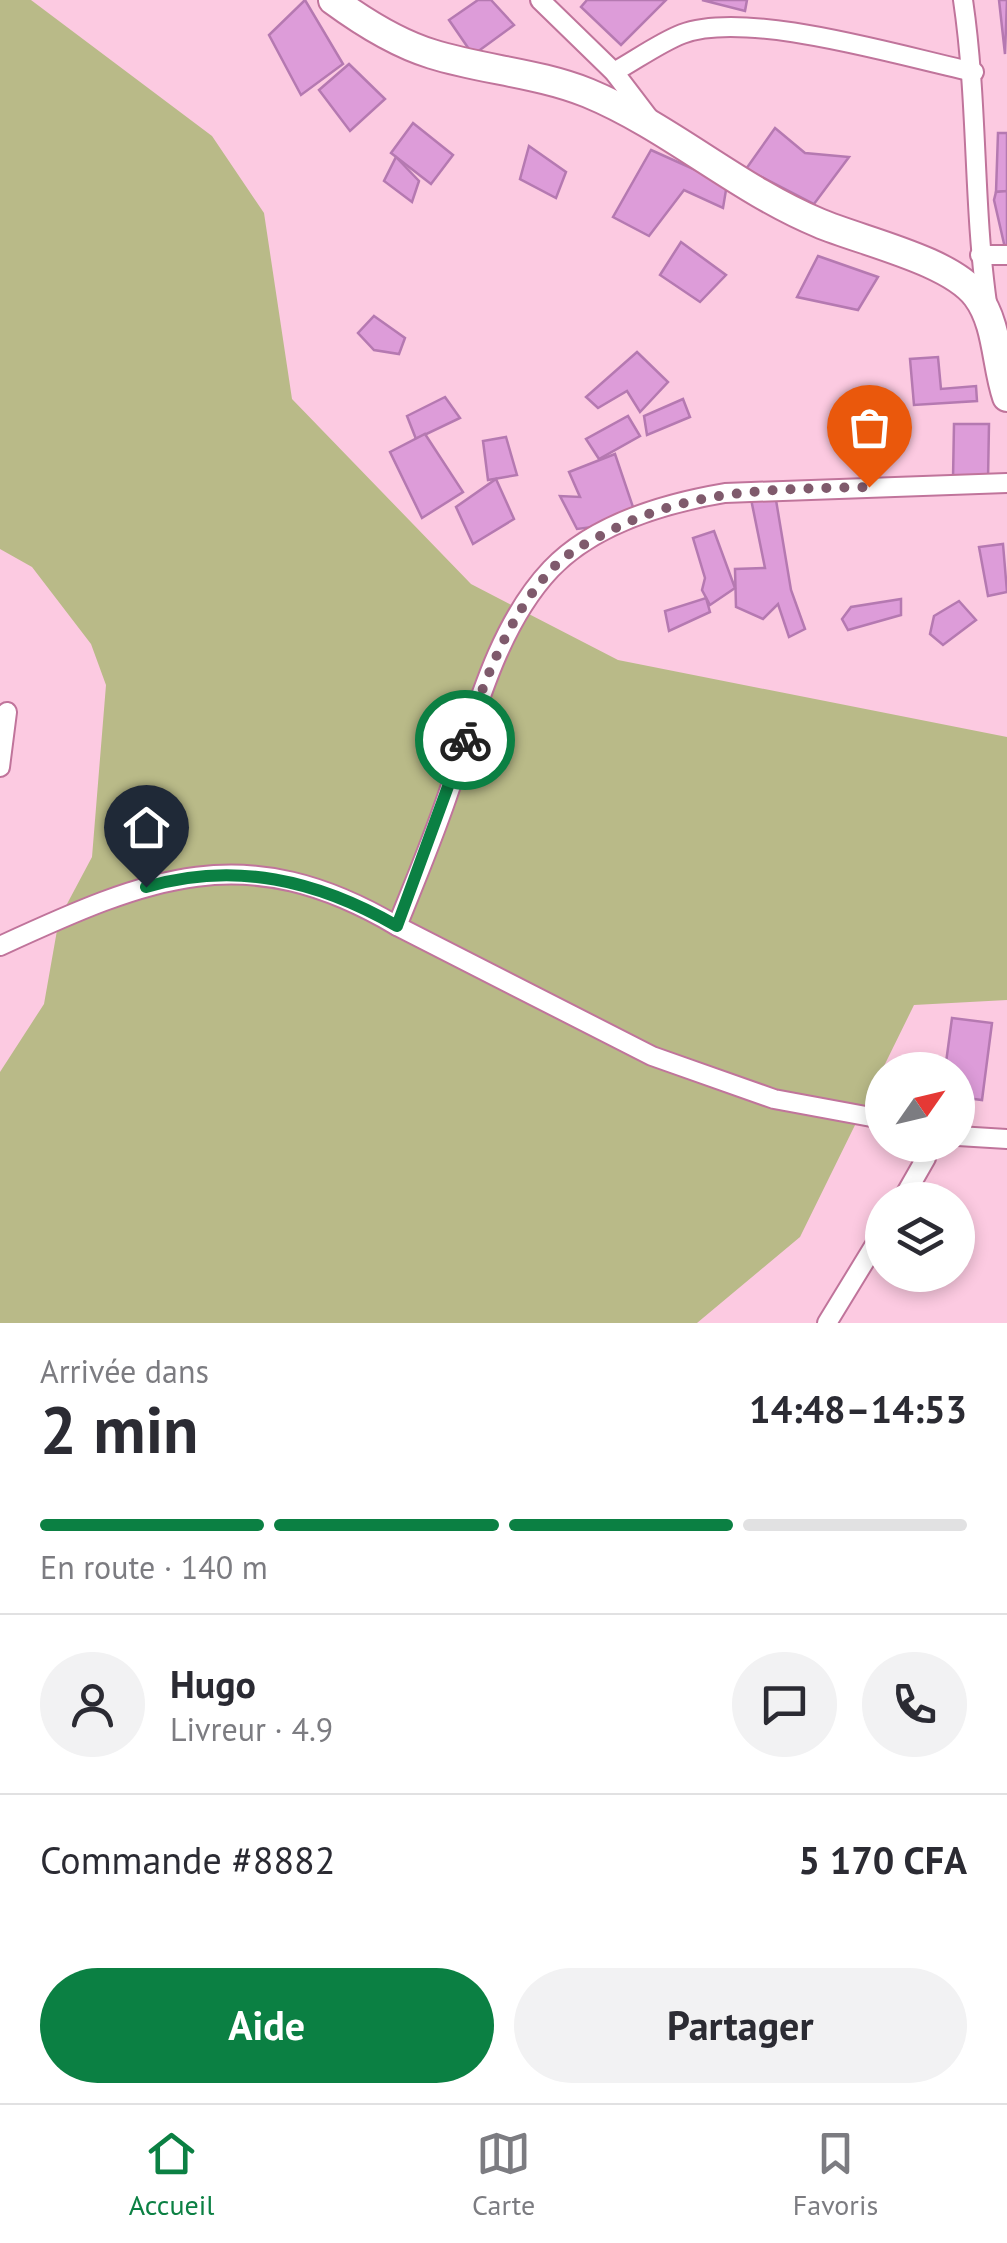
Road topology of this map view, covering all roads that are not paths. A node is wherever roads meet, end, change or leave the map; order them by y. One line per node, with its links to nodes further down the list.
1 (332, 0): 6 (street)
2 (540, 0): 4 (street)
3 (963, 0): 5 (street)
4 (614, 72): 5 (street); 6 (street)
5 (974, 72): 7 (street)
6 (655, 127): 9 (street)
7 (980, 255): 8 (street); 9 (street)
8 (1007, 255)
9 (989, 319): 10 (street)
10 (1007, 398)
11 (1007, 483): 14 (street)
12 (8, 712): 13 (street)
13 (0, 767)
14 (397, 926): 15 (street); 16 (street)
15 (0, 946)
16 (865, 1116)
17 (975, 1137): 18 (street)
18 (1007, 1138)
19 (865, 1262): 20 (street)
20 (827, 1323)

